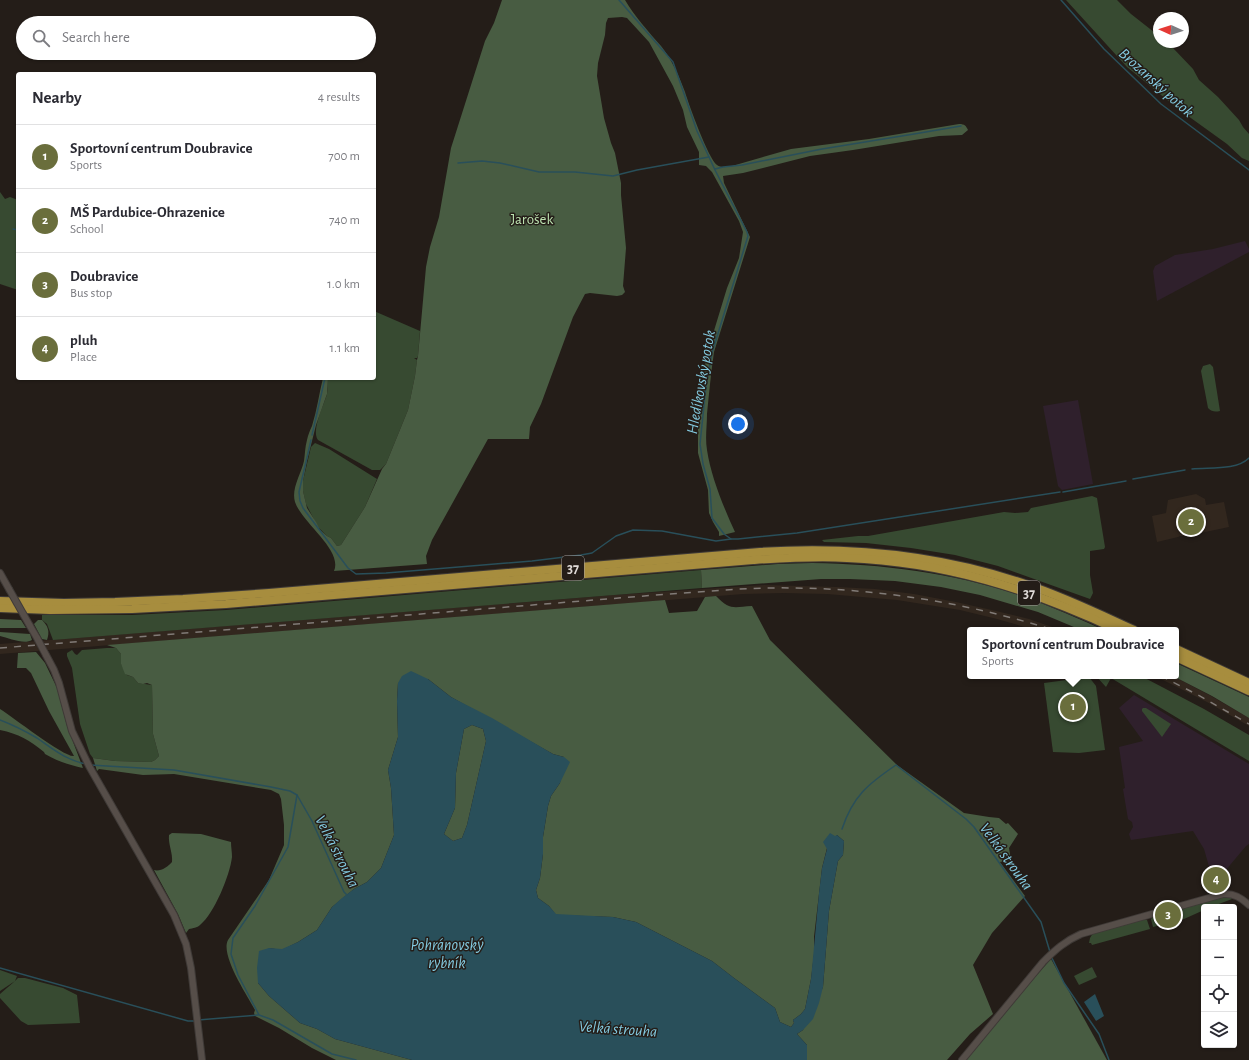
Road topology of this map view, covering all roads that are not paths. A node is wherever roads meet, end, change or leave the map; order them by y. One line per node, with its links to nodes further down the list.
1 (0, 573): 11 (street, bridge)
2 (0, 601): 5 (highway, 37)
3 (0, 608): 4 (highway, 37)
4 (1111, 627)
5 (1128, 627)
6 (1179, 650): 8 (highway)
7 (1179, 658): 9 (highway)
8 (1249, 683)
9 (1249, 691)
10 (1249, 905): 12 (street)
11 (202, 1060)
12 (962, 1060)

